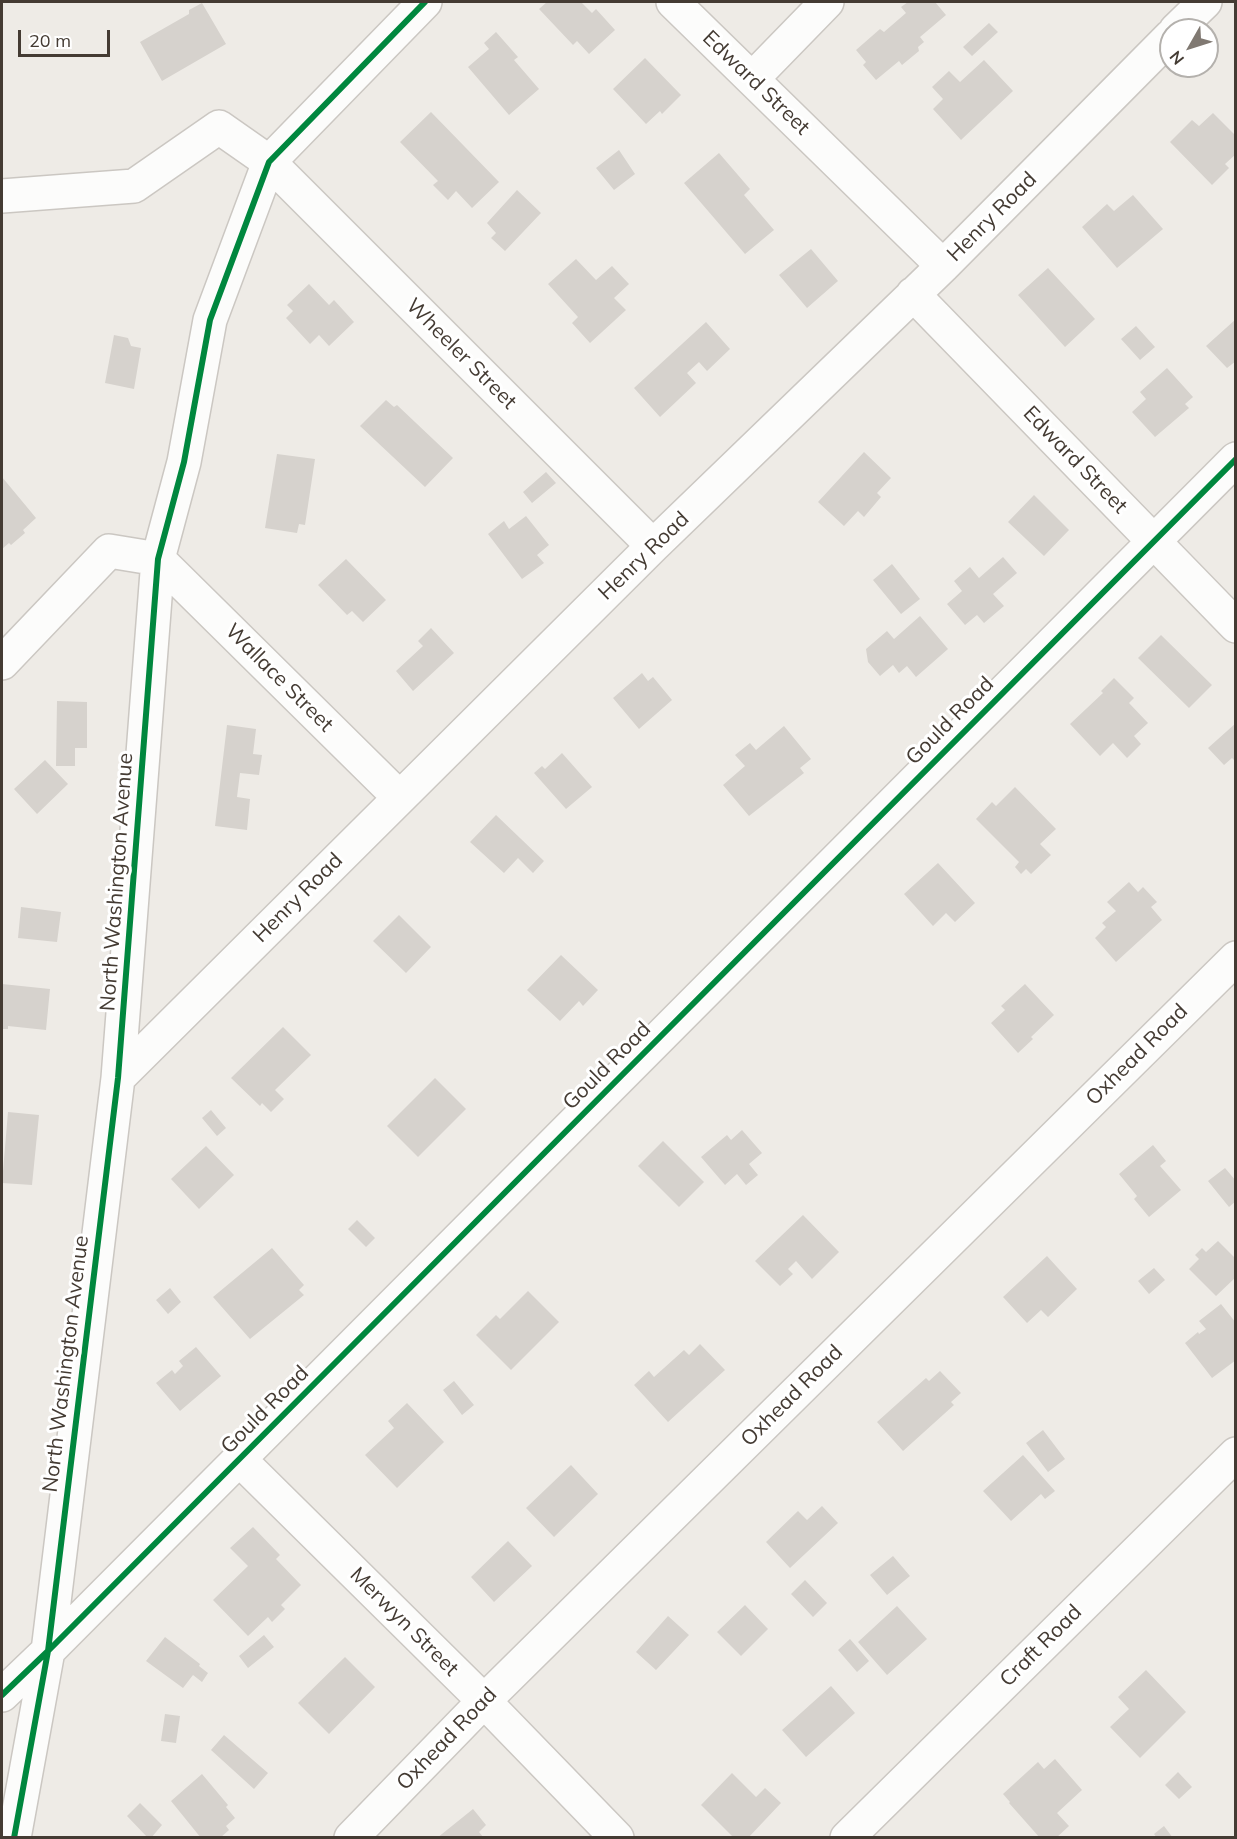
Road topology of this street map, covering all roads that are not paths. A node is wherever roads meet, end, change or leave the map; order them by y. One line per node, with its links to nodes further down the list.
1 (425, 2): 8 (street, North Washington Avenue)
2 (673, 2): 7 (street, Edward Street)
3 (827, 2): 7 (street)
4 (1205, 2): 5 (street)
5 (1188, 18)
6 (1159, 48): 10 (street, Henry Road)
7 (752, 79): 10 (street, Edward Street)
8 (269, 162): 9 (street, Wheeler Street); 14 (street, Wheeler Street); 15 (street, North Washington Avenue)
9 (2, 196)
10 (943, 266): 11 (street, Henry Road)
11 (913, 294): 13 (street, Edward Street); 14 (street, Henry Road)
12 (1236, 459): 13 (street, Gould Road)
13 (1153, 540): 16 (street, Edward Street); 22 (street, Gould Road)
14 (653, 546): 18 (street, Henry Road)
15 (158, 559): 17 (street); 18 (street, Wallace Street); 20 (street, North Washington Avenue)
16 (1236, 626)
17 (2, 663)
18 (399, 797): 20 (street, Henry Road)
19 (1236, 958): 25 (street, Oxhead Road)
20 (118, 1078): 23 (street, North Washington Avenue)
21 (1236, 1454): 29 (street, Craft Road)
22 (239, 1460): 23 (street, Gould Road); 25 (street, Merwyn Street)
23 (48, 1651): 24 (street, Gould Road); 26 (street, North Washington Avenue)
24 (2, 1695)
25 (484, 1701): 27 (street, Oxhead Road); 28 (street, Merwyn Street)
26 (14, 1838)
27 (351, 1838)
28 (617, 1838)
29 (847, 1838)

